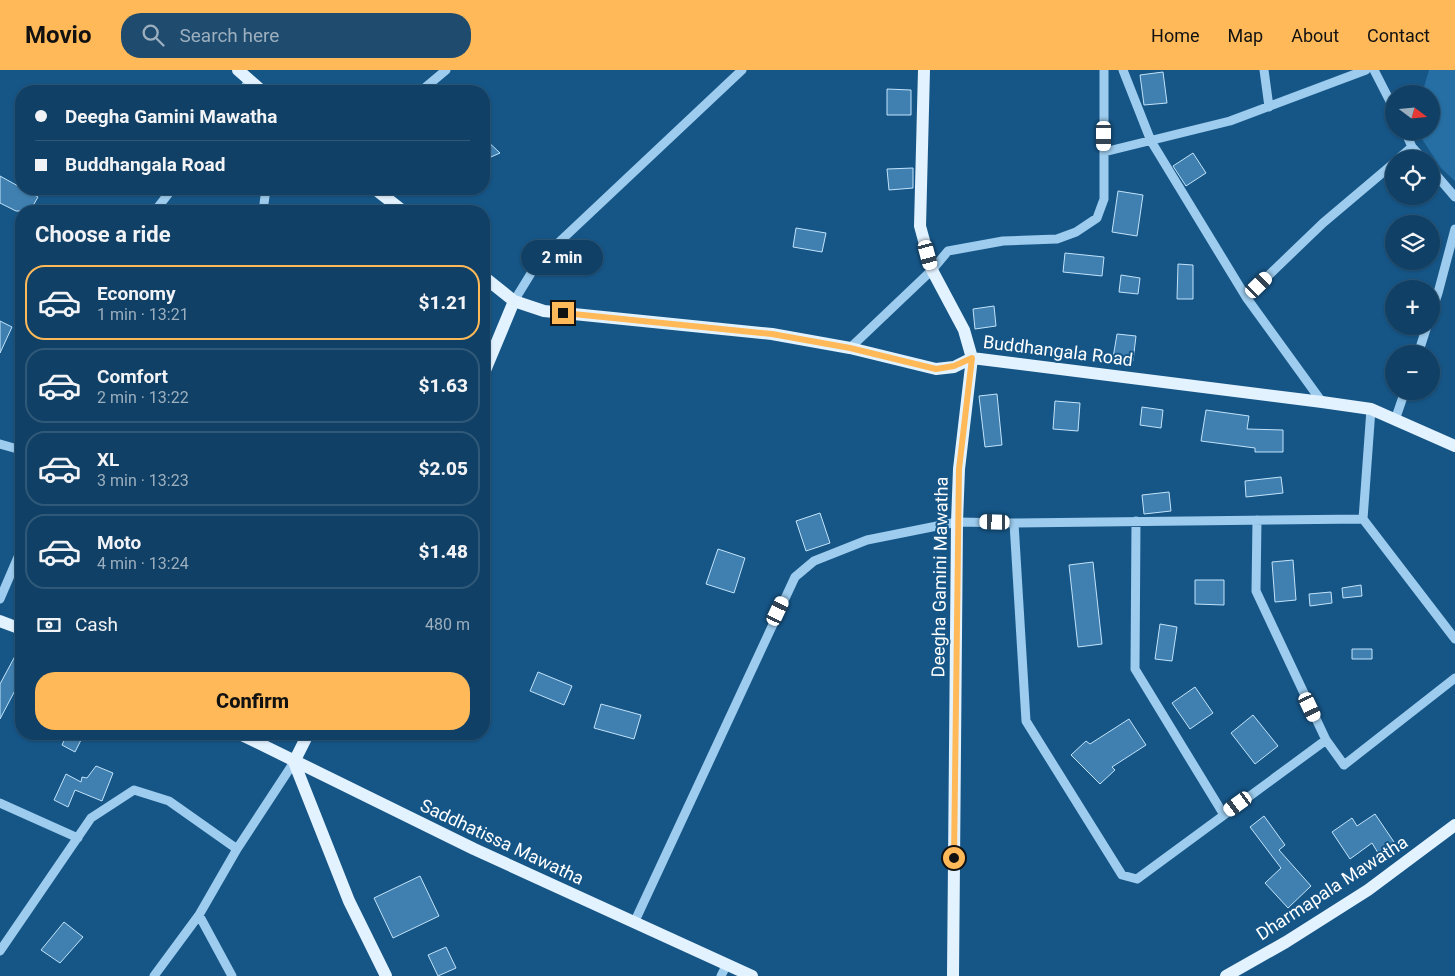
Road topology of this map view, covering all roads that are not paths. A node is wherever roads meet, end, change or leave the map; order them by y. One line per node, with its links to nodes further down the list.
1 (238, 70): 10 (main road)
2 (446, 70): 11 (street)
3 (742, 70): 32 (street)
4 (924, 70): 28 (main road, Deegha Gamini Mawatha)
5 (1104, 70): 19 (street)
6 (1123, 70): 15 (street)
7 (1264, 70): 13 (street)
8 (1366, 70): 13 (street)
9 (1374, 70): 12 (street)
10 (246, 85)
11 (428, 85)
12 (1385, 91)
13 (1269, 107): 15 (street)
14 (1409, 140): 16 (street)
15 (1151, 141): 19 (street); 31 (street)
16 (1412, 147): 17 (street); 18 (street)
17 (1408, 150)
18 (1415, 150)
19 (1104, 152): 28 (street)
20 (1385, 170): 31 (street)
21 (1440, 180): 24 (street)
22 (167, 195): 25 (street)
23 (383, 195): 26 (main road)
24 (1455, 197)
25 (160, 205)
26 (395, 205)
27 (1455, 229): 30 (street)
28 (932, 270): 33 (street); 34 (main road, Deegha Gamini Mawatha)
29 (490, 282): 32 (main road, Buddhangala Road)
30 (1440, 282)
31 (1246, 297): 37 (street)
32 (514, 301): 33 (main road, Buddhangala Road); 35 (main road)
33 (850, 348): 34 (main road, Buddhangala Road)
34 (972, 358): 37 (main road, Buddhangala Road); 46 (main road, Deegha Gamini Mawatha)
35 (490, 359)
36 (1402, 400): 39 (street)
37 (1322, 402): 38 (main road, Buddhangala Road)
38 (1371, 409): 39 (main road, Buddhangala Road); 43 (street)
39 (1395, 420): 41 (main road, Buddhangala Road)
40 (0, 444): 42 (street)
41 (1455, 446)
42 (15, 448)
43 (1363, 519): 44 (street); 52 (street)
44 (1257, 520): 45 (street); 56 (street)
45 (1136, 521): 47 (street); 59 (street)
46 (957, 522): 47 (street); 64 (street); 71 (main road, Deegha Gamini Mawatha)
47 (1014, 523): 59 (street)
48 (15, 564): 49 (street)
49 (0, 599)
50 (0, 620): 51 (main road)
51 (15, 626)
52 (1455, 638)
53 (1455, 678): 56 (street)
54 (252, 740): 57 (main road, Saddhatissa Mawatha)
55 (305, 740): 57 (main road)
56 (1326, 740): 59 (street)
57 (294, 762): 62 (street); 64 (main road, Saddhatissa Mawatha); 69 (main road)
58 (0, 803): 61 (street)
59 (1224, 815)
60 (1455, 825): 72 (main road, Dharmapala Mawatha)
61 (78, 838): 62 (street); 65 (street)
62 (237, 849): 63 (street)
63 (199, 915): 67 (street); 68 (street)
64 (634, 923): 66 (main road, Saddhatissa Mawatha)
65 (0, 951)
66 (724, 970): 70 (main road, Saddhatissa Mawatha)
67 (154, 976)
68 (232, 976)
69 (386, 976)
70 (752, 976)
71 (953, 976)
72 (1226, 976)

